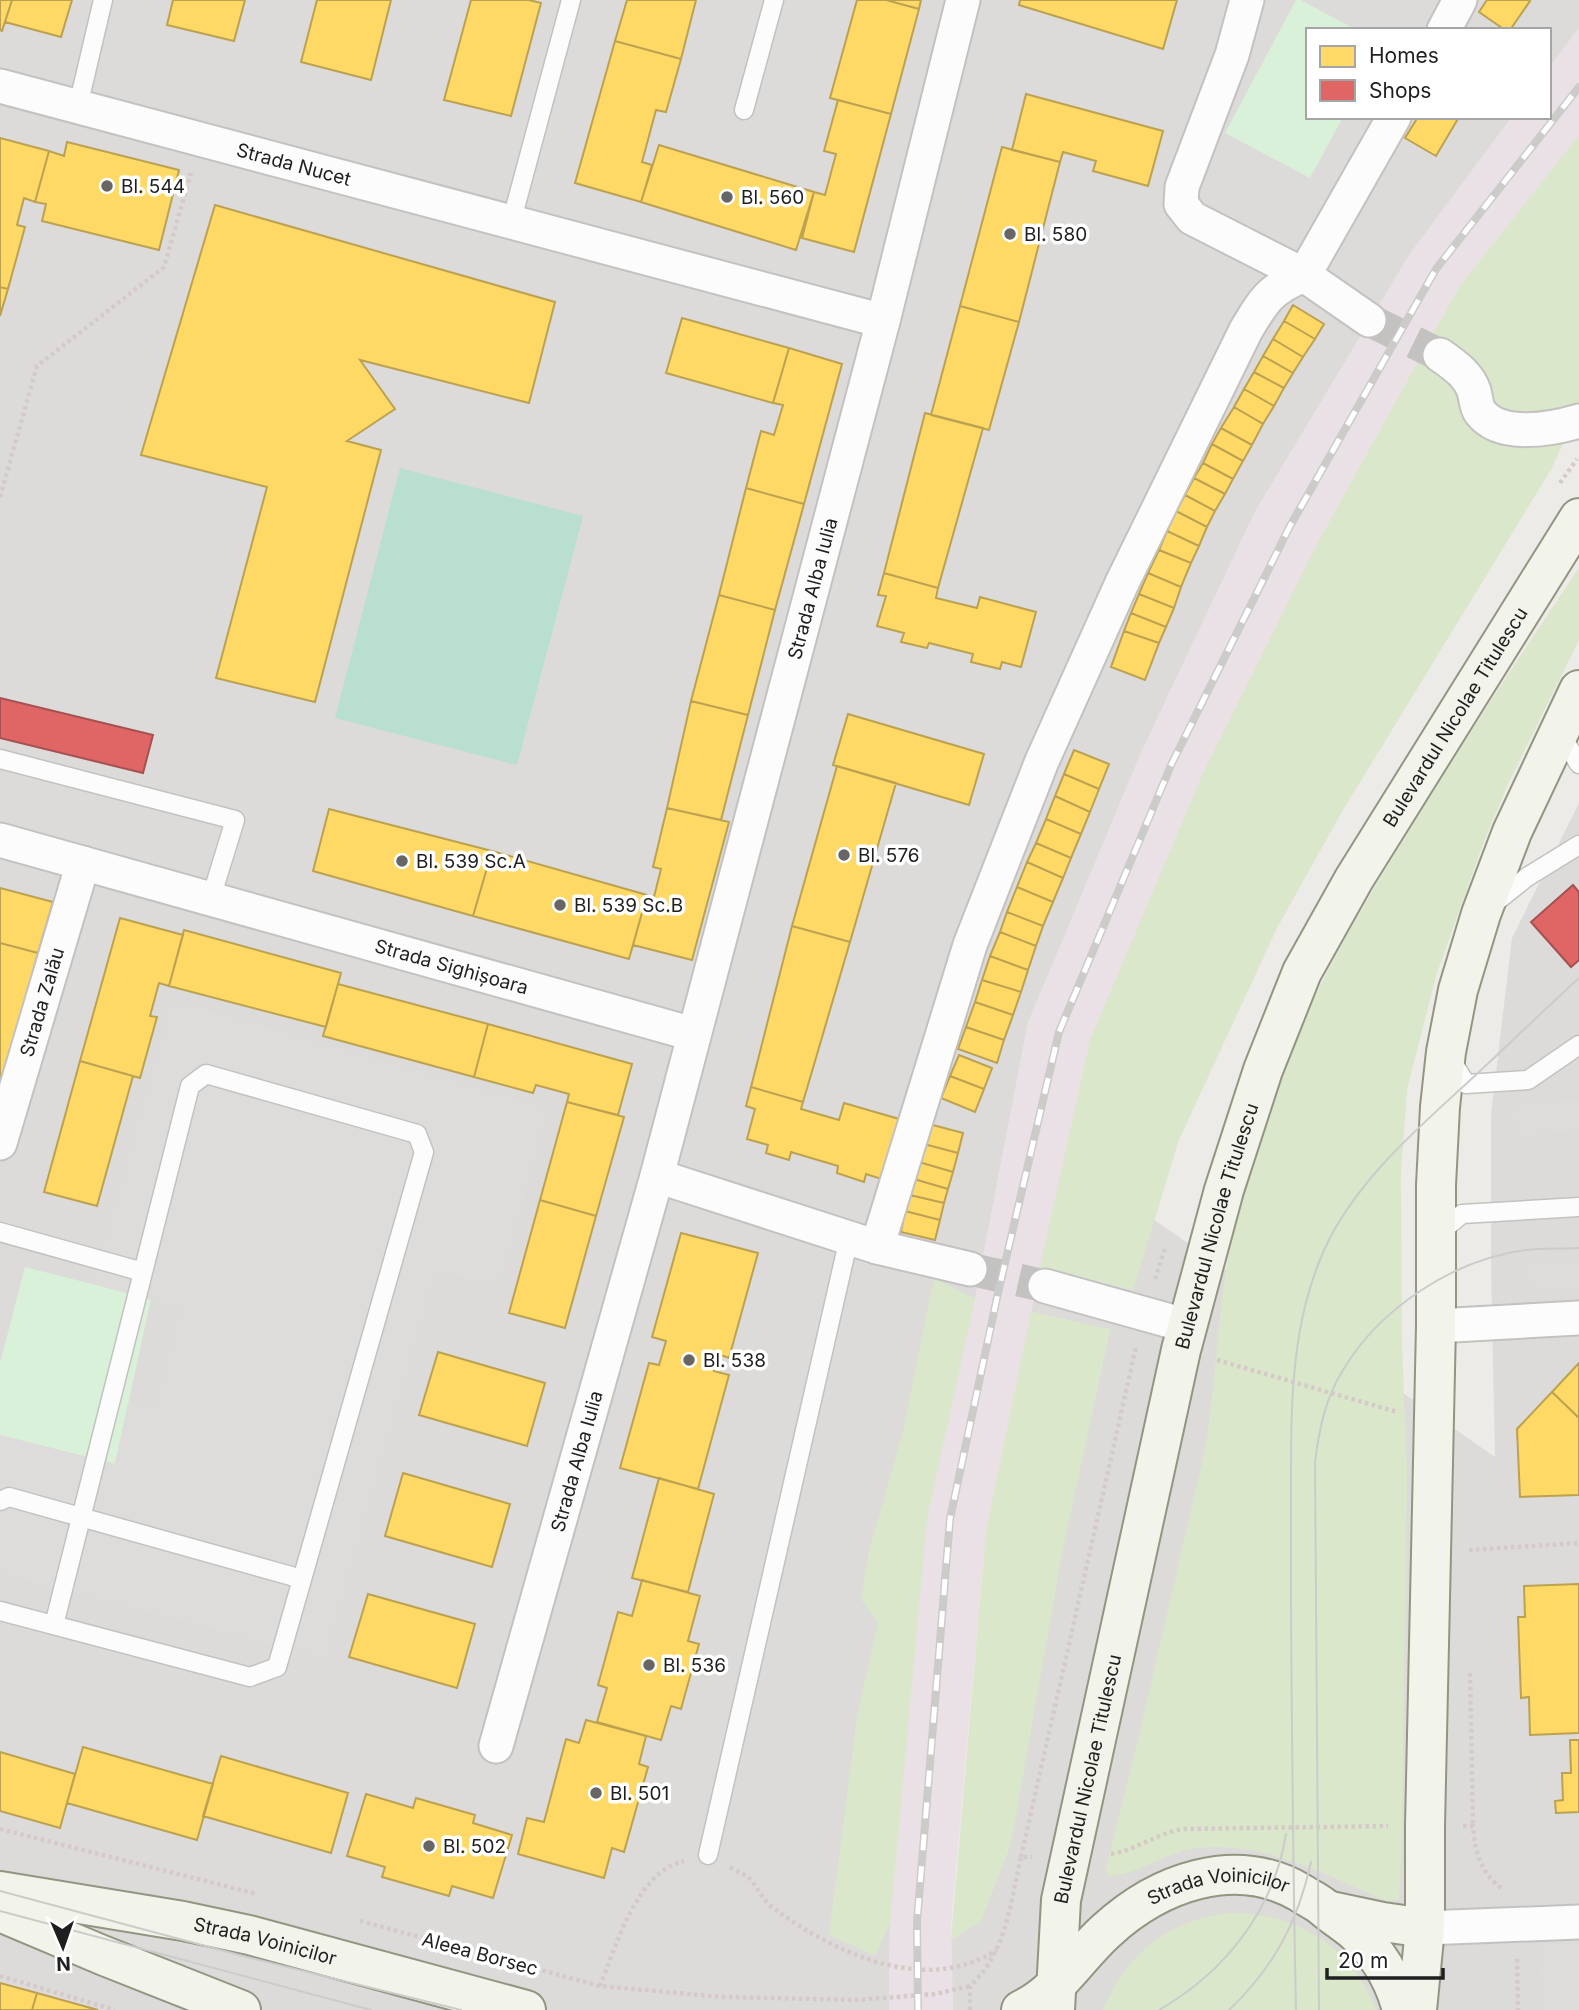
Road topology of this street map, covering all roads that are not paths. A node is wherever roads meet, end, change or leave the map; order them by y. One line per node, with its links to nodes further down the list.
1 (103, 0): 9 (lane)
2 (572, 0): 12 (lane)
3 (774, 0): 10 (lane)
4 (963, 0): 15 (street, Strada Alba Iulia)
5 (1247, 0): 13 (street)
6 (1460, 0): 7 (street)
7 (1445, 28)
8 (0, 86): 9 (street, Strada Nucet)
9 (78, 106): 12 (street, Strada Nucet)
10 (744, 110)
11 (1393, 119): 13 (street)
12 (511, 223): 15 (street, Strada Nucet)
13 (1304, 275): 14 (street); 36 (street)
14 (1369, 320)
15 (883, 321): 28 (street, Strada Alba Iulia)
16 (1440, 355): 17 (street)
17 (1579, 421)
18 (1579, 518): 42 (main road, Bulevardul Nicolae Titulescu)
19 (1579, 690): 20 (main road)
20 (1559, 732): 22 (lane); 27 (main road)
21 (0, 759): 26 (lane)
22 (1579, 764)
23 (0, 840): 25 (street, Strada Sighișoara)
24 (1579, 845): 27 (lane)
25 (83, 863): 26 (street, Strada Sighișoara); 31 (street, Strada Zalău)
26 (211, 898): 28 (street, Strada Sighișoara)
27 (1481, 914): 30 (main road)
28 (693, 1034): 32 (street, Strada Alba Iulia)
29 (1579, 1045): 30 (lane)
30 (1446, 1052): 35 (main road)
31 (0, 1143)
32 (657, 1176): 36 (street); 48 (street, Strada Alba Iulia)
33 (1579, 1207): 35 (lane)
34 (0, 1231): 38 (lane)
35 (1436, 1235): 41 (main road)
36 (863, 1243): 37 (street); 49 (lane)
37 (970, 1269)
38 (143, 1272): 44 (lane); 45 (lane)
39 (1045, 1286): 42 (street)
40 (1579, 1318): 41 (street)
41 (1436, 1326): 54 (main road)
42 (1184, 1338): 55 (main road, Bulevardul Nicolae Titulescu)
43 (0, 1501): 44 (lane)
44 (81, 1518): 45 (lane); 47 (lane)
45 (302, 1580): 47 (lane)
46 (0, 1611): 47 (lane)
47 (54, 1625)
48 (496, 1746)
49 (708, 1855)
50 (0, 1891): 57 (main road, Strada Voinicilor)
51 (1325, 1909): 54 (main road); 55 (main road, Strada Voinicilor); 59 (main road, Strada Voinicilor)
52 (0, 1912): 56 (main road)
53 (1579, 1922): 54 (street)
54 (1425, 1928): 60 (main road)
55 (1056, 1998): 58 (main road, Strada Voinicilor)
56 (241, 2010)
57 (526, 2010)
58 (1021, 2010)
59 (1402, 2010)
60 (1418, 2010)

